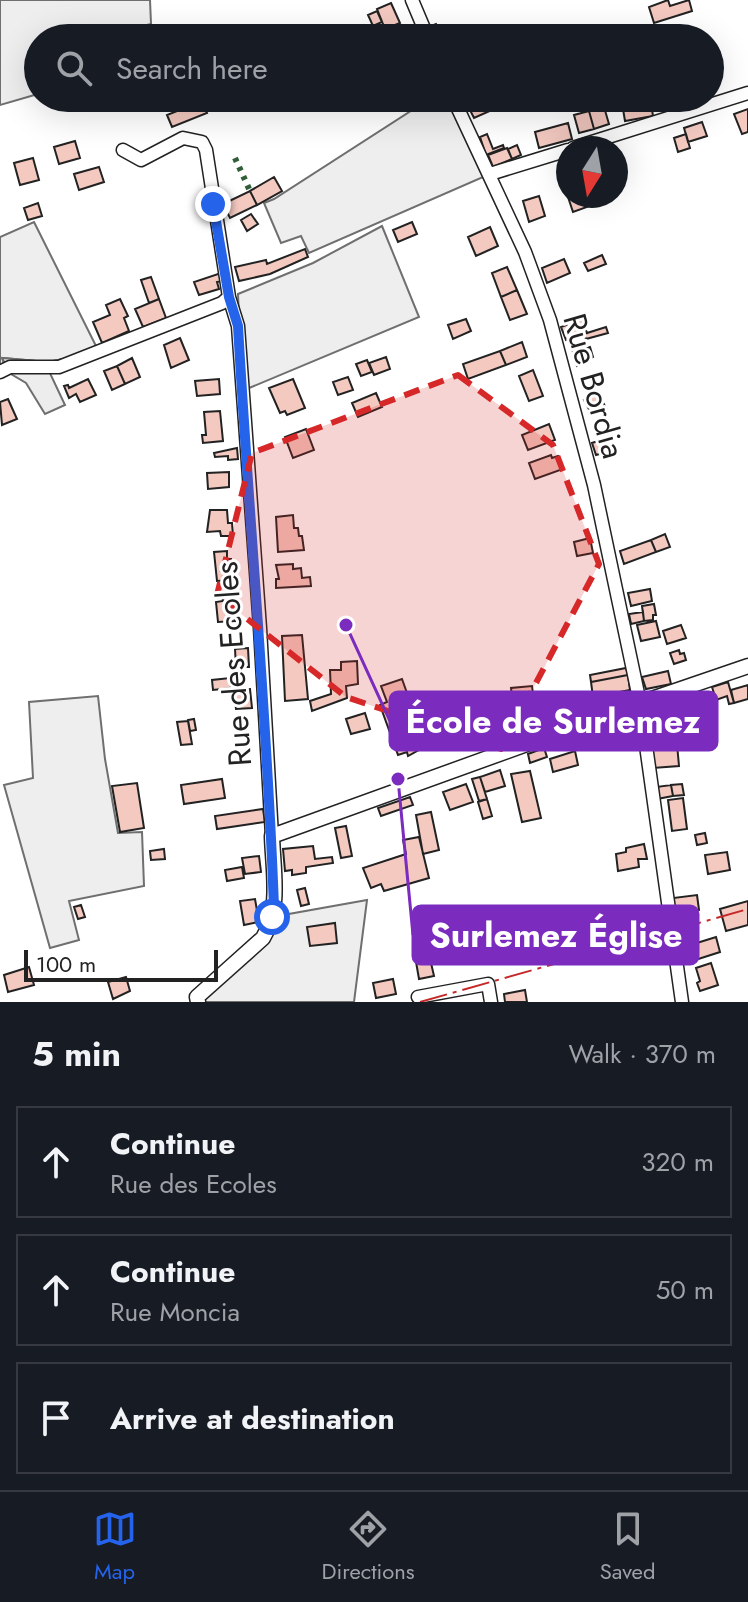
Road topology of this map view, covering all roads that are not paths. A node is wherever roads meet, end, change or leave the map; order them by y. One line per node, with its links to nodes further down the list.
1 (412, 0): 2 (street)
2 (422, 24)
3 (748, 93): 4 (street)
4 (724, 101)
5 (460, 112): 10 (street, Rue Bordia)
6 (688, 112): 7 (street)
7 (611, 136)
8 (123, 150): 11 (street, Rue des Ecoles)
9 (556, 153): 10 (street)
10 (490, 174): 14 (street, Rue Bordia)
11 (229, 295): 12 (street); 15 (street, Rue des Ecoles)
12 (0, 372)
13 (748, 666): 14 (street)
14 (640, 703): 15 (street); 19 (street, Rue Bordia)
15 (272, 836): 17 (street, Rue des Ecoles)
16 (418, 997): 18 (street)
17 (194, 1000)
18 (491, 1002)
19 (682, 1002)

